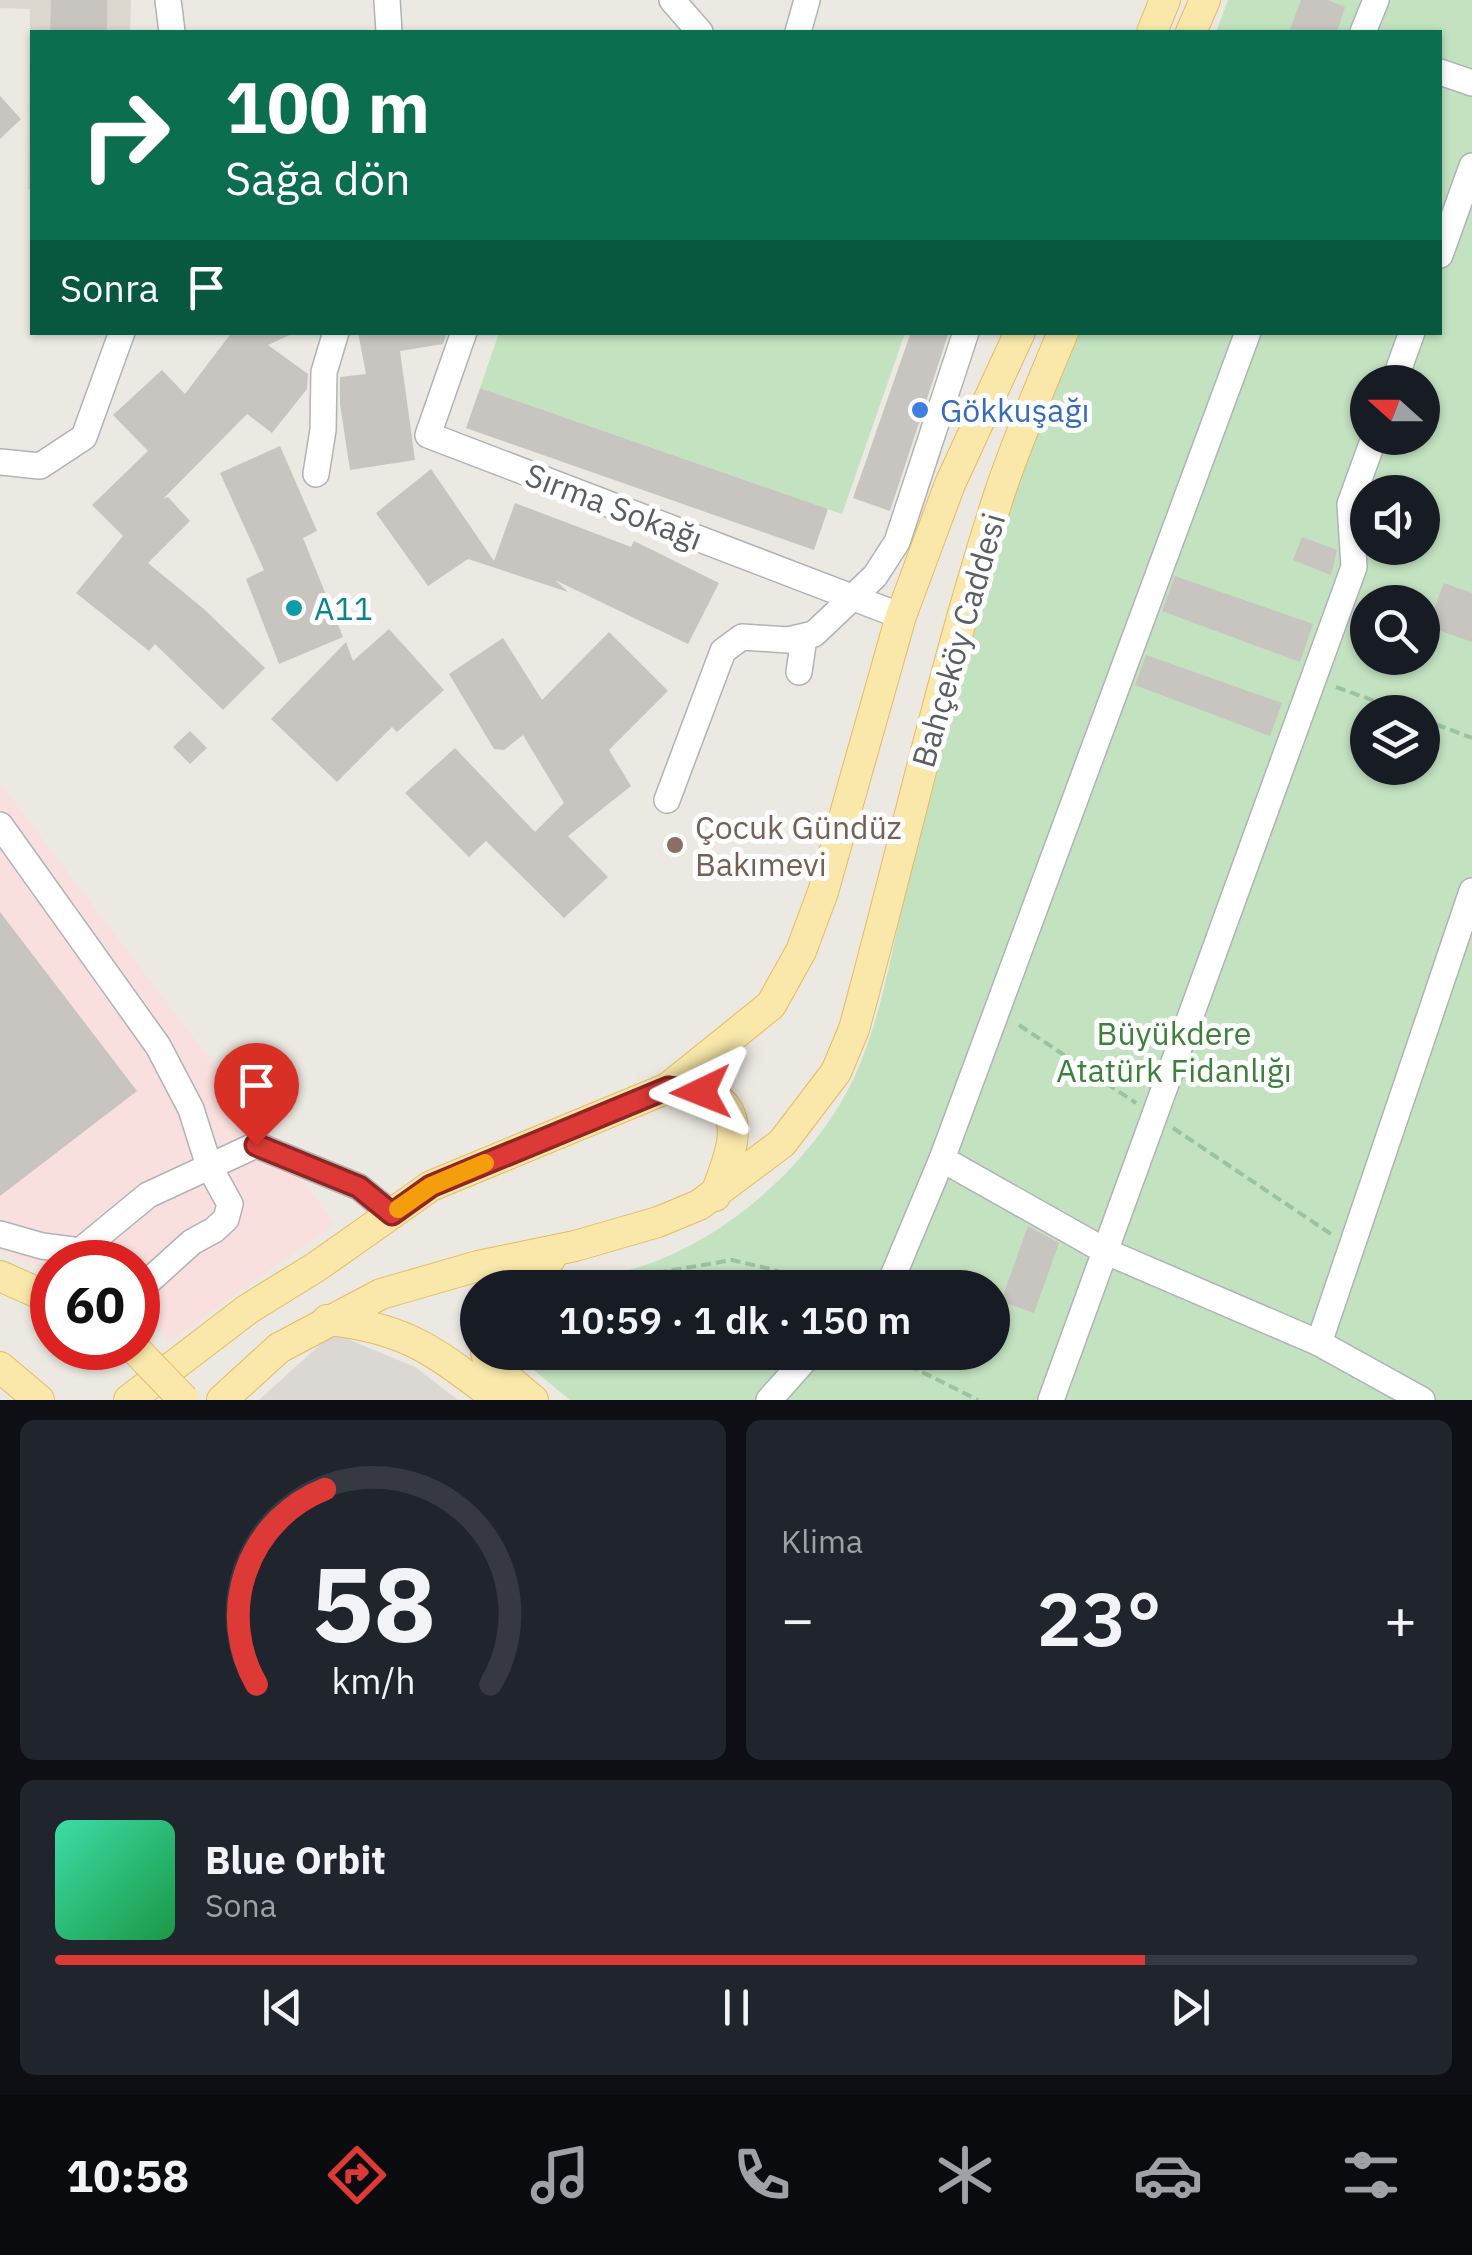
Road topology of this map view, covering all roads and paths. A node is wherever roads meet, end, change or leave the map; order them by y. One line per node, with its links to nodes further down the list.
1 (168, 0): 8 (street)
2 (387, 0): 9 (street)
3 (672, 0): 10 (street)
4 (806, 0): 11 (street)
5 (1165, 0): 12 (main road)
6 (1205, 0): 13 (main road)
7 (1376, 0): 14 (street)
8 (172, 30)
9 (388, 30)
10 (698, 30)
11 (798, 30)
12 (1153, 30)
13 (1192, 30)
14 (1365, 30)
15 (1442, 73): 16 (street)
16 (1472, 83)
17 (1472, 166): 18 (street)
18 (1442, 249)
19 (121, 335): 29 (street)
20 (335, 335): 30 (street)
21 (463, 335): 31 (street, Sırma Sokağı)
22 (965, 335): 31 (street)
23 (1019, 335): 32 (main road, Bahçeköy Caddesi)
24 (1061, 335): 47 (main road, Bahçeköy Caddesi)
25 (1247, 335): 42 (street)
26 (1411, 335): 27 (street)
27 (1400, 365)
28 (1368, 455): 35 (street)
29 (0, 462)
30 (316, 474)
31 (853, 598): 32 (street, Sırma Sokağı); 33 (street)
32 (901, 616): 43 (main road, Bahçeköy Caddesi)
33 (804, 638): 34 (street); 39 (street)
34 (799, 672)
35 (1313, 678): 36 (path); 44 (street)
36 (1358, 695)
37 (1440, 726): 38 (path)
38 (1472, 738)
39 (667, 800)
40 (0, 825): 46 (street)
41 (1472, 891): 53 (street)
42 (997, 1011): 44 (path); 45 (street)
43 (668, 1088): 47 (main road); 48 (main road, Bahçeköy Caddesi)
44 (1156, 1116): 53 (path); 54 (street)
45 (942, 1159): 54 (street); 58 (street)
46 (209, 1166): 48 (street); 50 (street); 59 (street)
47 (715, 1196): 52 (main road, Bahçeköy Caddesi)
48 (392, 1214): 68 (main road, Bahçeköy Caddesi)
49 (0, 1234): 51 (street)
50 (103, 1240)
51 (30, 1243)
52 (575, 1246): 55 (main road); 60 (main road, Bahçeköy Caddesi)
53 (1352, 1247): 61 (street)
54 (1107, 1252): 61 (street); 75 (street)
55 (529, 1270)
56 (666, 1270): 57 (path)
57 (776, 1270)
58 (896, 1270)
59 (160, 1271)
60 (327, 1320): 70 (main road, Bahçeköy Caddesi); 71 (main road)
61 (1319, 1343): 76 (street)
62 (0, 1367): 67 (main road)
63 (155, 1370): 69 (main road, bridge)
64 (498, 1370): 72 (main road)
65 (796, 1370): 73 (street)
66 (918, 1370): 74 (path)
67 (39, 1400)
68 (129, 1400)
69 (184, 1400)
70 (222, 1400)
71 (499, 1400)
72 (534, 1400)
73 (769, 1400)
74 (978, 1400)
75 (1051, 1400)
76 (1422, 1400)

